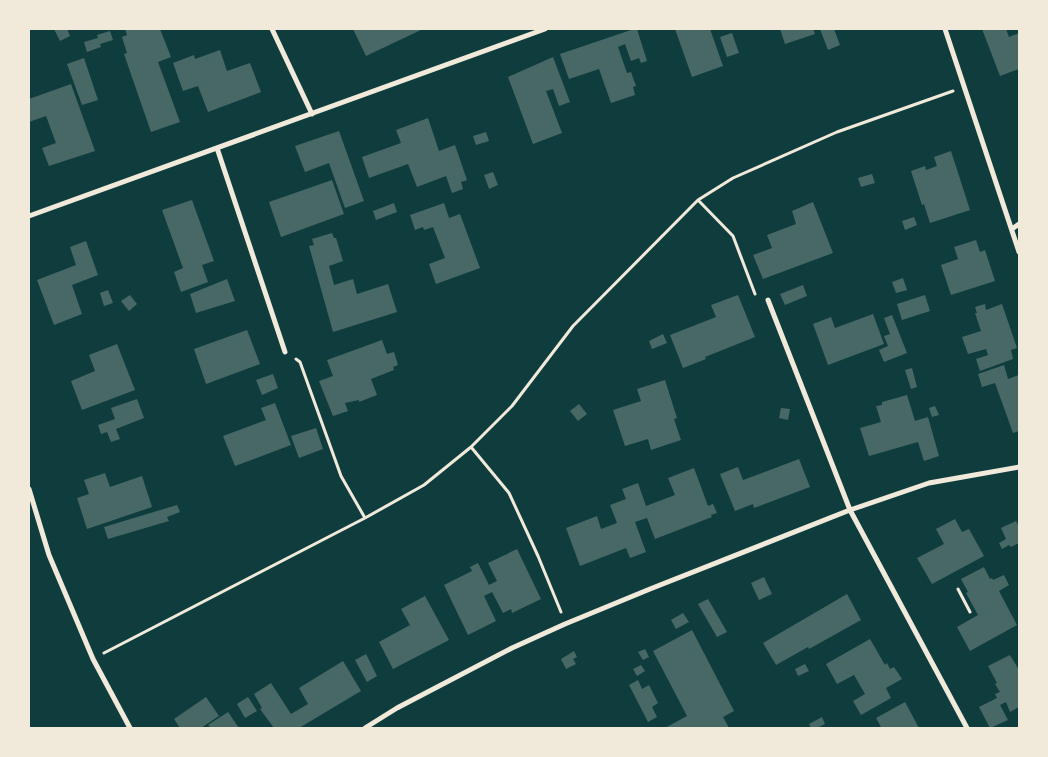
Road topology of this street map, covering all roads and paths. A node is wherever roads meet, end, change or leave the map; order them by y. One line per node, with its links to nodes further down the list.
1 (272, 29): 5 (street)
2 (545, 29): 5 (street)
3 (945, 29): 4 (street)
4 (964, 87): 7 (path); 10 (street)
5 (312, 114): 6 (street)
6 (217, 148): 8 (street); 13 (street)
7 (698, 200): 12 (path); 14 (path)
8 (29, 216)
9 (1019, 224): 10 (street)
10 (1012, 229): 11 (street)
11 (1019, 252)
12 (768, 300): 17 (street)
13 (285, 352): 18 (path)
14 (472, 447): 18 (path); 21 (path)
15 (1019, 467): 17 (street)
16 (29, 489): 22 (street)
17 (850, 510): 21 (street); 25 (street)
18 (365, 518): 22 (path)
19 (958, 589): 20 (path)
20 (970, 612)
21 (565, 624): 24 (street)
22 (93, 659): 23 (street)
23 (130, 728)
24 (365, 728)
25 (966, 728)

